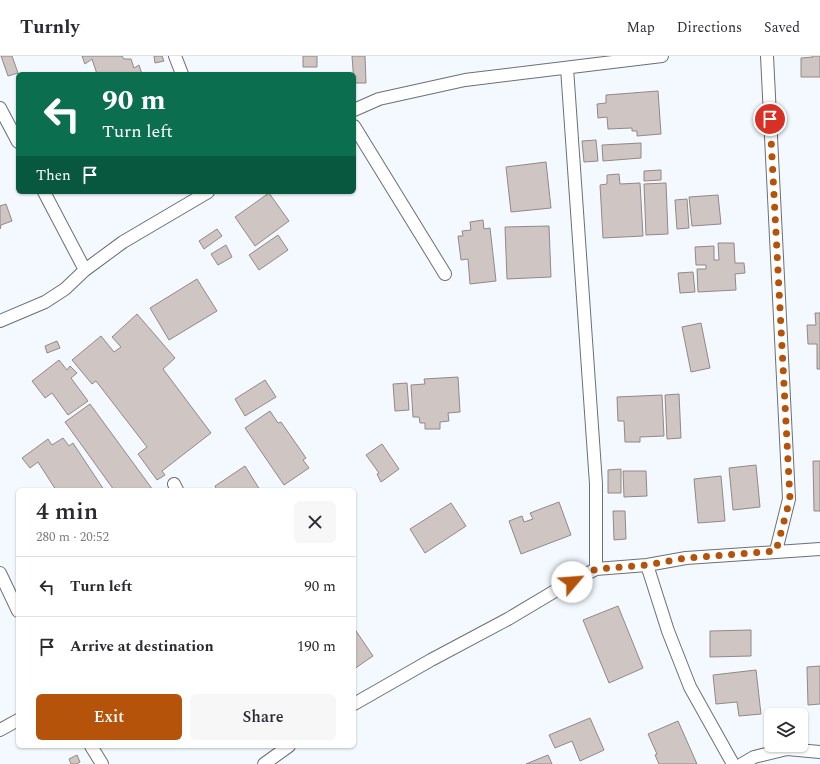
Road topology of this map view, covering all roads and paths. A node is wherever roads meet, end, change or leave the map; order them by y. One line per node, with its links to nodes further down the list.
1 (175, 56): 5 (street)
2 (662, 56): 4 (street)
3 (767, 56): 16 (street)
4 (568, 68): 7 (street); 18 (street)
5 (181, 72)
6 (0, 108): 9 (street)
7 (356, 109)
8 (356, 129): 13 (street)
9 (16, 138)
10 (45, 194): 12 (street)
11 (205, 194): 12 (street)
12 (85, 270): 14 (street)
13 (445, 274)
14 (0, 321)
15 (820, 550): 16 (street)
16 (776, 551): 17 (street)
17 (647, 565): 18 (street); 29 (street)
18 (596, 569): 21 (street)
19 (0, 573): 20 (street)
20 (16, 607)
21 (356, 703)
22 (16, 721): 23 (street)
23 (0, 730)
24 (93, 748): 27 (street)
25 (286, 748): 28 (street)
26 (820, 752): 30 (street)
27 (102, 764)
28 (264, 764)
29 (733, 764)
30 (742, 764)

